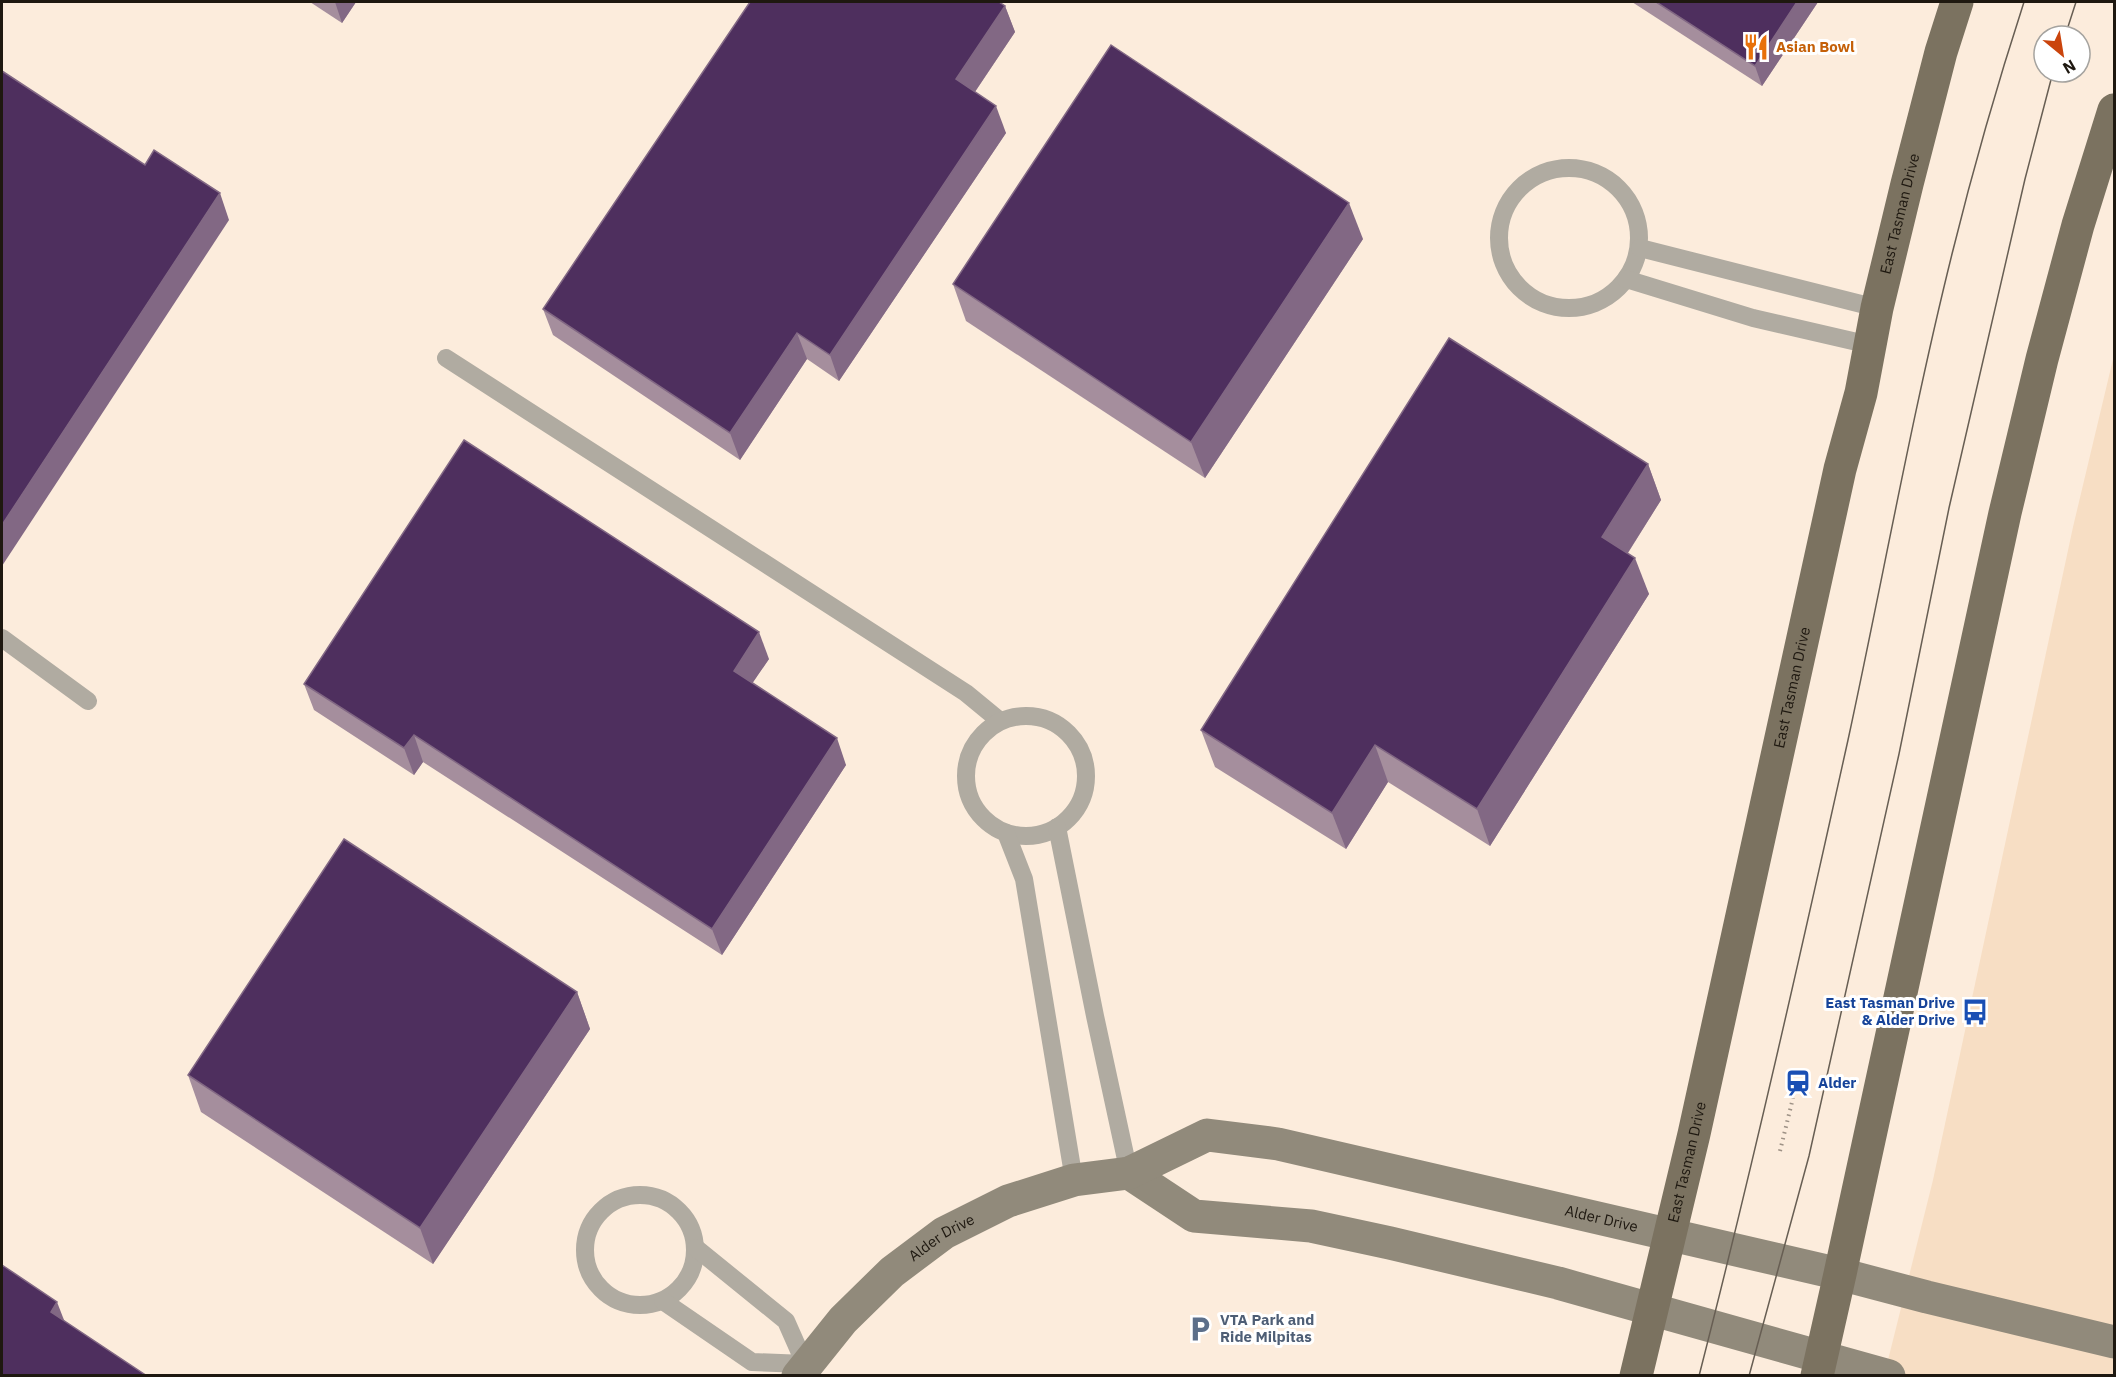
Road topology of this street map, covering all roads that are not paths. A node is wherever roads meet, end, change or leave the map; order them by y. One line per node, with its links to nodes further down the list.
1 (1957, 2): 5 (main road, East Tasman Drive)
2 (2115, 110): 17 (main road)
3 (1640, 248): 4 (lane); 4 (lane); 5 (lane)
4 (1626, 279): 6 (lane)
5 (1877, 308): 6 (main road, East Tasman Drive)
6 (1870, 345): 15 (main road, East Tasman Drive)
7 (446, 358): 10 (lane)
8 (2, 638): 9 (lane)
9 (88, 701)
10 (1000, 721): 11 (lane); 12 (lane)
11 (1057, 827): 12 (lane); 13 (lane)
12 (1006, 833): 14 (lane)
13 (1129, 1173): 14 (street, Alder Drive); 15 (street, Alder Drive); 19 (street)
14 (1074, 1180): 22 (street, Alder Drive)
15 (1669, 1235): 17 (street, Alder Drive); 19 (main road, East Tasman Drive)
16 (696, 1248): 18 (lane); 18 (lane); 22 (lane)
17 (1840, 1274): 20 (street, Alder Drive); 21 (main road)
18 (663, 1301): 22 (lane)
19 (1651, 1310): 21 (street); 23 (main road, East Tasman Drive)
20 (2115, 1342)
21 (1819, 1366): 24 (street)
22 (801, 1370)
23 (1636, 1376)
24 (1889, 1376)

